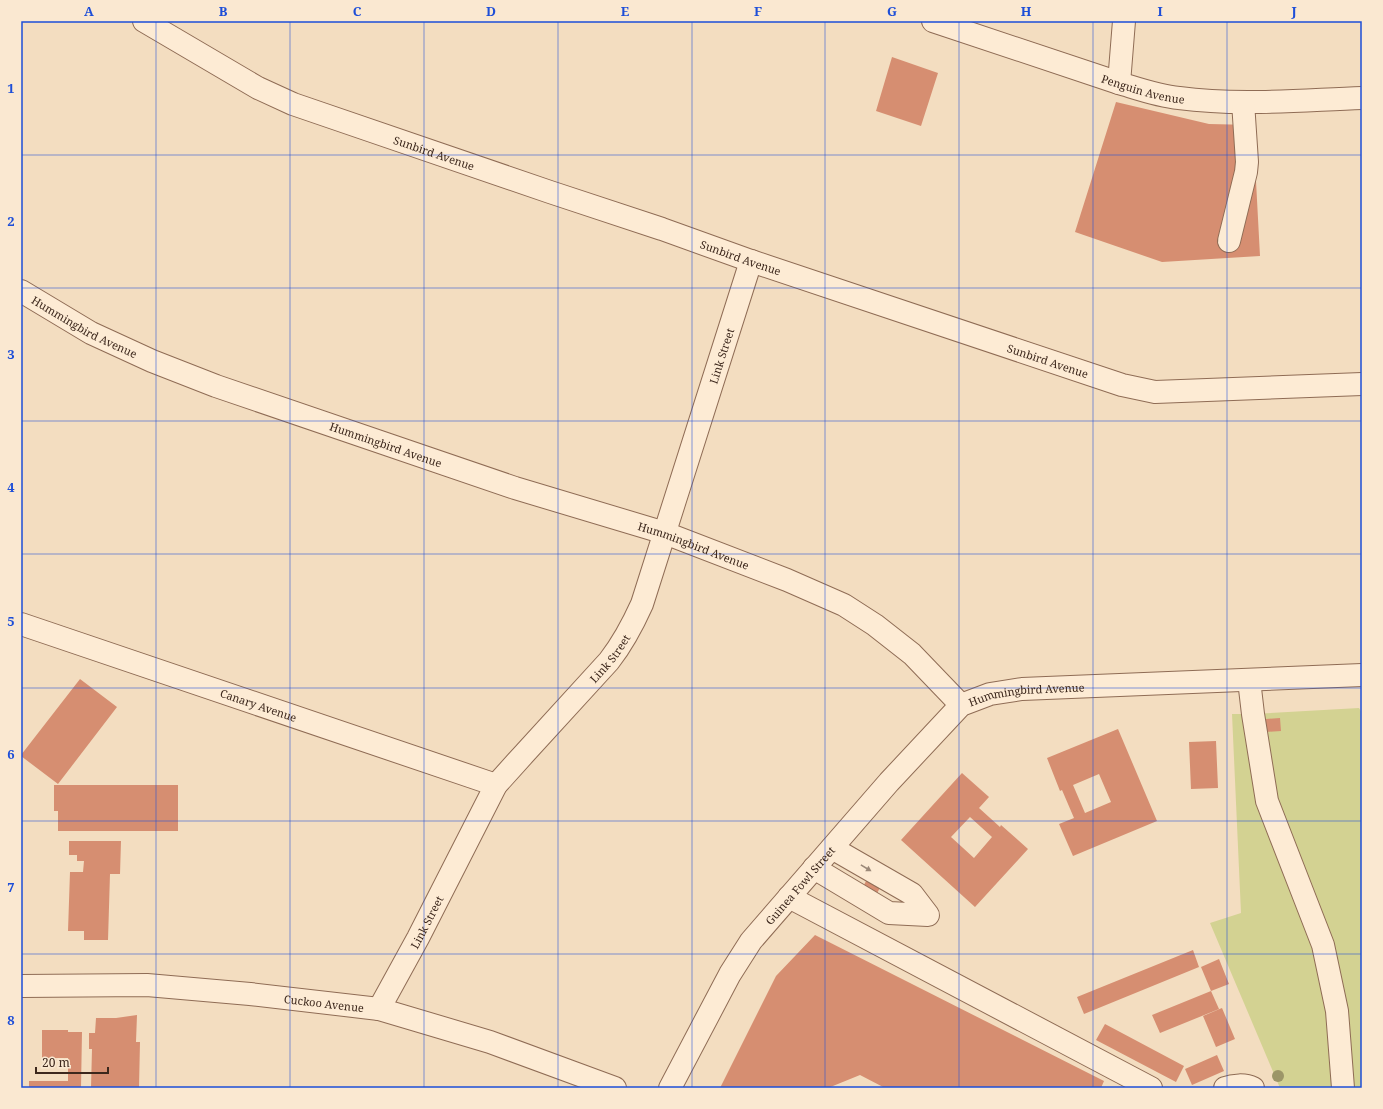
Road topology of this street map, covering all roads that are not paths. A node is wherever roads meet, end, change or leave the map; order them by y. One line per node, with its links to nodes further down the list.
1 (144, 21): 8 (street, Sunbird Avenue)
2 (933, 21): 4 (street, Penguin Avenue)
3 (1124, 21): 4 (street)
4 (1119, 84): 6 (street, Penguin Avenue)
5 (1362, 98): 6 (street, Penguin Avenue)
6 (1243, 102): 7 (street)
7 (1229, 241)
8 (752, 261): 10 (street, Sunbird Avenue); 11 (street, Link Street)
9 (21, 291): 11 (street, Hummingbird Avenue)
10 (1362, 384)
11 (665, 533): 15 (street, Hummingbird Avenue); 16 (street, Link Street)
12 (21, 624): 16 (street, Canary Avenue)
13 (1362, 675): 14 (street, Hummingbird Avenue)
14 (1249, 680): 15 (street, Hummingbird Avenue); 27 (street)
15 (961, 705): 17 (street, Guinea Fowl Street)
16 (496, 785): 21 (street, Link Street)
17 (832, 848): 18 (street, Guinea Fowl Street); 18 (street, one-way to 18)
18 (814, 868): 19 (street, Guinea Fowl Street)
19 (789, 897): 23 (street, Guinea Fowl Street); 24 (street)
20 (21, 986): 21 (street, Cuckoo Avenue)
21 (379, 1009): 22 (street, Cuckoo Avenue)
22 (615, 1088)
23 (670, 1088)
24 (1150, 1088)
25 (1225, 1088): 26 (street)
26 (1253, 1088)
27 (1343, 1088)

